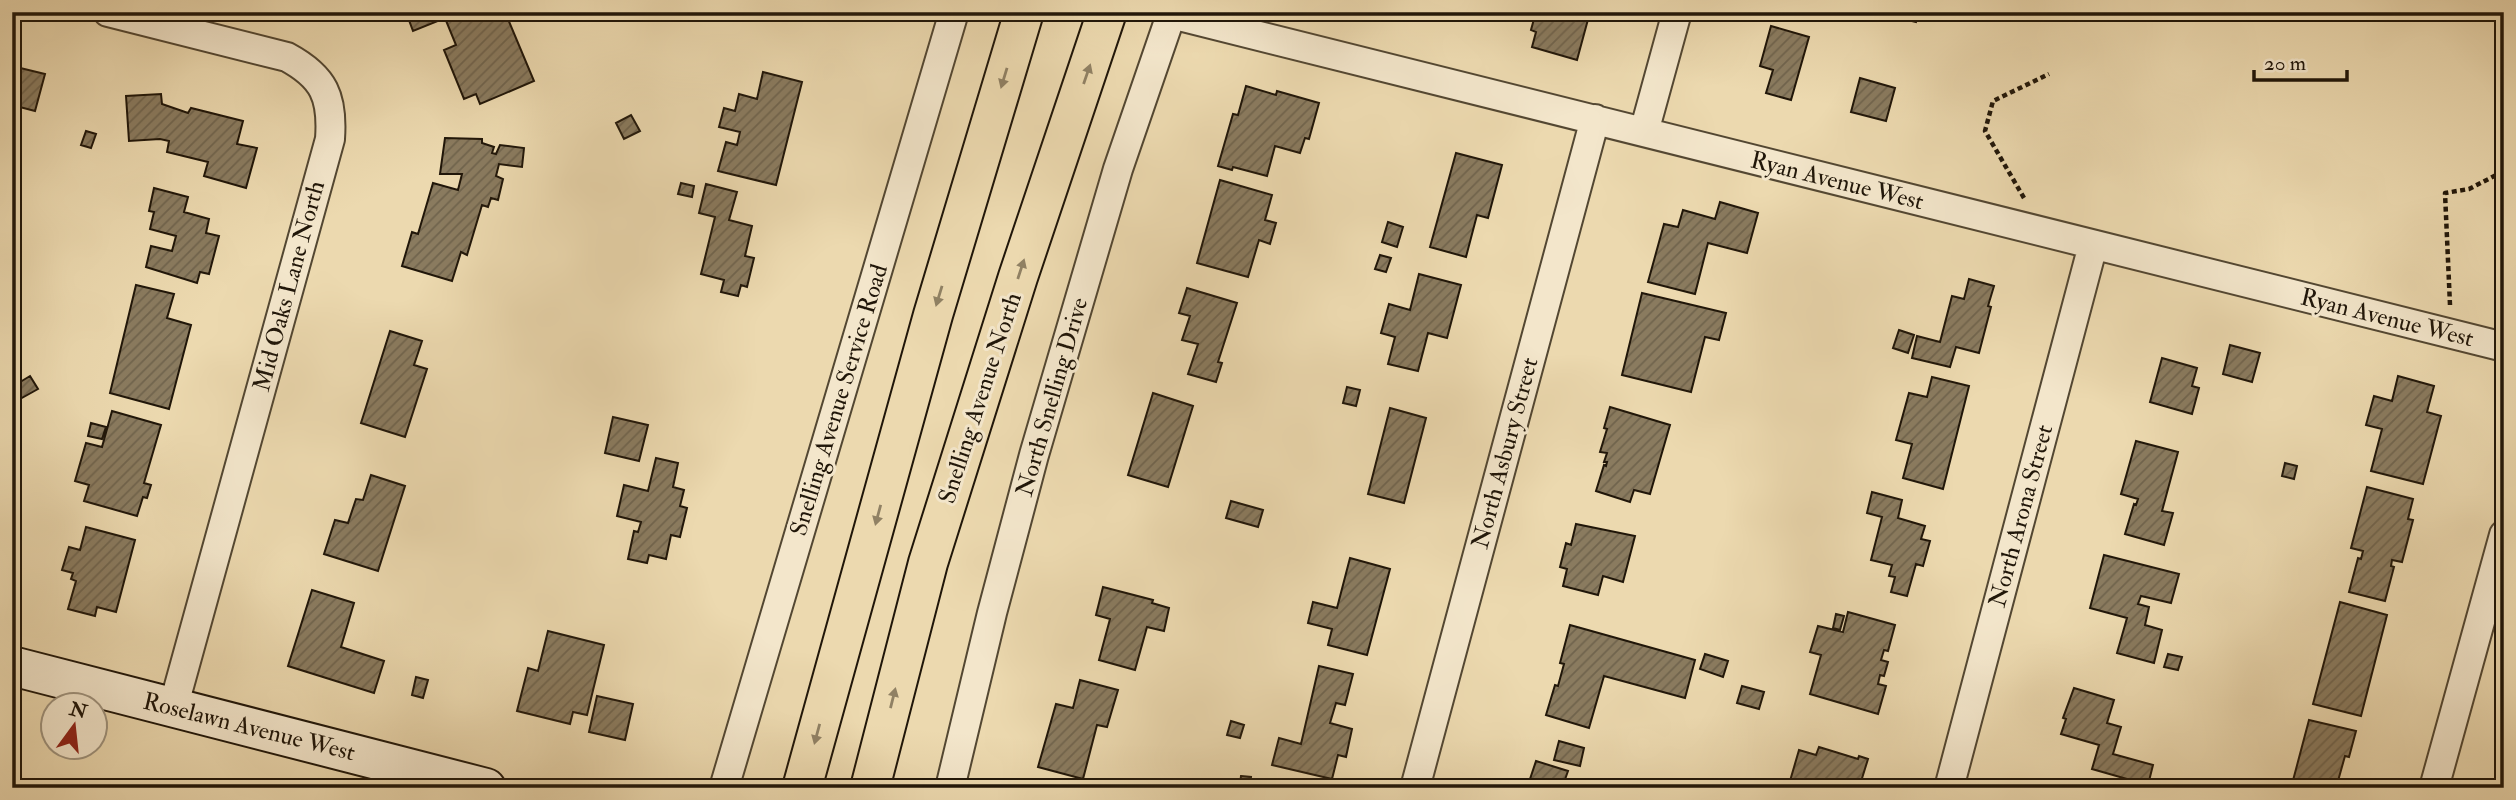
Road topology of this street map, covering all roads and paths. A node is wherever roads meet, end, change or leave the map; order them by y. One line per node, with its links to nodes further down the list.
1 (108, 12): 17 (street, Mid Oaks Lane North)
2 (954, 12): 19 (street, Snelling Avenue Service Road)
3 (1024, 12): 20 (main road, one-way to 20)
4 (1107, 12): 21 (main road, Snelling Avenue North, one-way to 4)
5 (1677, 12): 9 (street)
6 (1171, 13): 8 (street, Ryan Avenue West); 22 (street, North Snelling Drive)
7 (2049, 75): 11 (path)
8 (1595, 119): 9 (street, Ryan Avenue West); 23 (street, North Asbury Street)
9 (1644, 132): 11 (street, Ryan Avenue West)
10 (2504, 172): 13 (path)
11 (2044, 233): 12 (street, Ryan Avenue West)
12 (2093, 244): 13 (street, Ryan Avenue West); 24 (street, North Arona Street)
13 (2451, 334): 14 (street, Ryan Avenue West)
14 (2504, 347)
15 (2504, 535): 25 (street)
16 (12, 666): 17 (street, Roselawn Avenue West)
17 (173, 708): 18 (street, Roselawn Avenue West)
18 (486, 788)
19 (724, 788)
20 (802, 788)
21 (870, 788)
22 (950, 788)
23 (1415, 788)
24 (1949, 788)
25 (2434, 788)

